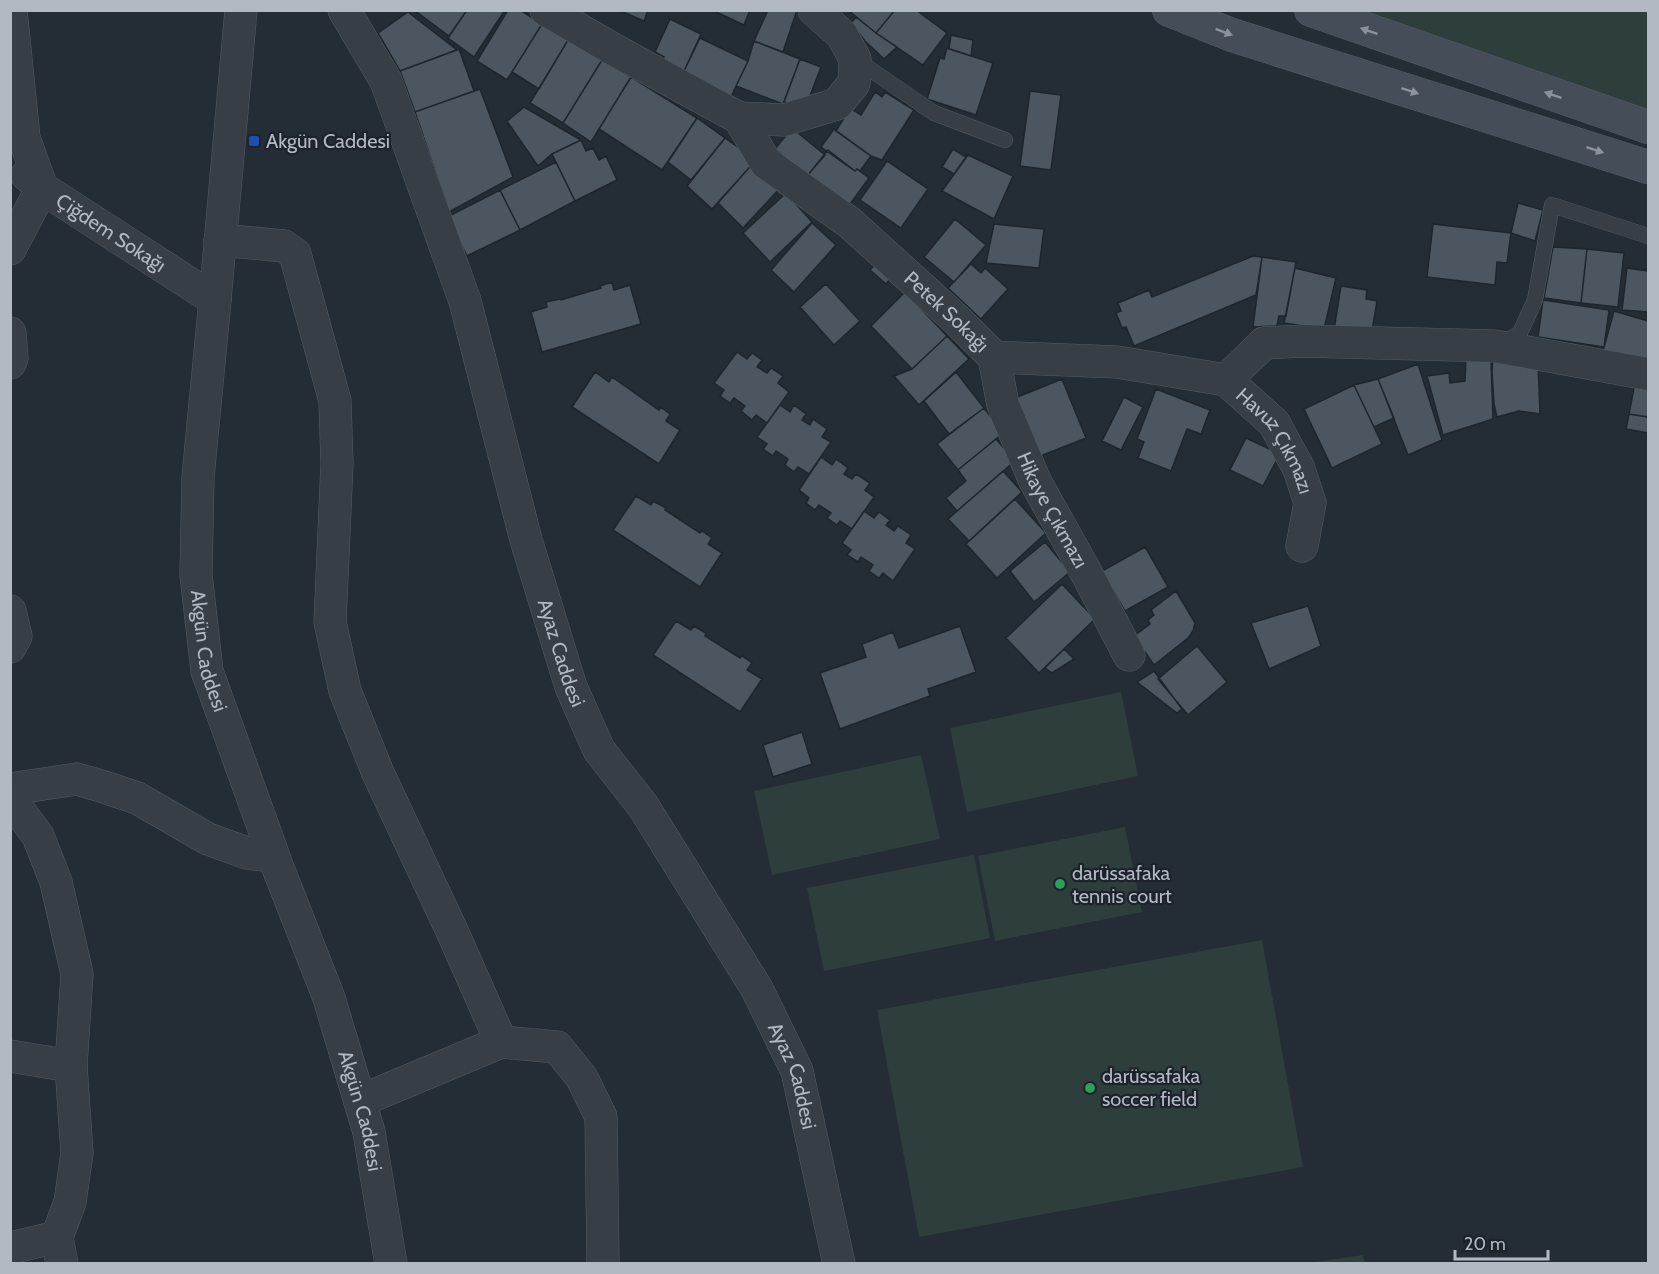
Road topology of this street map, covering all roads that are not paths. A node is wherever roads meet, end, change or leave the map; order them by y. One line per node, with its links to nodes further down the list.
1 (11, 10): 14 (street)
2 (240, 10): 16 (street, Akgün Caddesi)
3 (344, 10): 40 (street, Ayaz Caddesi)
4 (546, 10): 9 (street)
5 (814, 10): 8 (street)
6 (1169, 10): 13 (main road, one-way to 13)
7 (1311, 10): 10 (main road, one-way to 7)
8 (855, 59): 9 (street); 11 (lane)
9 (739, 118): 21 (street, Petek Sokağı)
10 (1648, 127)
11 (1005, 140)
12 (10, 160): 14 (street, Çiğdem Sokağı)
13 (1648, 167)
14 (42, 188): 17 (street); 18 (street, Çiğdem Sokağı)
15 (1648, 236): 20 (lane)
16 (220, 240): 18 (street, Akgün Caddesi); 32 (street)
17 (10, 249)
18 (215, 300): 31 (street, Akgün Caddesi)
19 (10, 333): 22 (street)
20 (1494, 346): 23 (street); 24 (street)
21 (994, 357): 24 (street, Petek Sokağı); 28 (street, Hikaye Çıkmazı)
22 (10, 363)
23 (1648, 374)
24 (1226, 380): 25 (street, Havuz Çıkmazı)
25 (1302, 546)
26 (10, 611): 27 (street)
27 (10, 647)
28 (1129, 655)
29 (10, 789): 31 (street)
30 (10, 798): 34 (street)
31 (273, 856): 35 (street, Akgün Caddesi)
32 (501, 1042): 35 (street); 39 (street)
33 (10, 1056): 34 (street)
34 (71, 1066): 37 (street)
35 (360, 1101): 38 (street, Akgün Caddesi)
36 (10, 1248): 37 (street)
37 (59, 1250)
38 (391, 1263)
39 (603, 1263)
40 (839, 1263)

